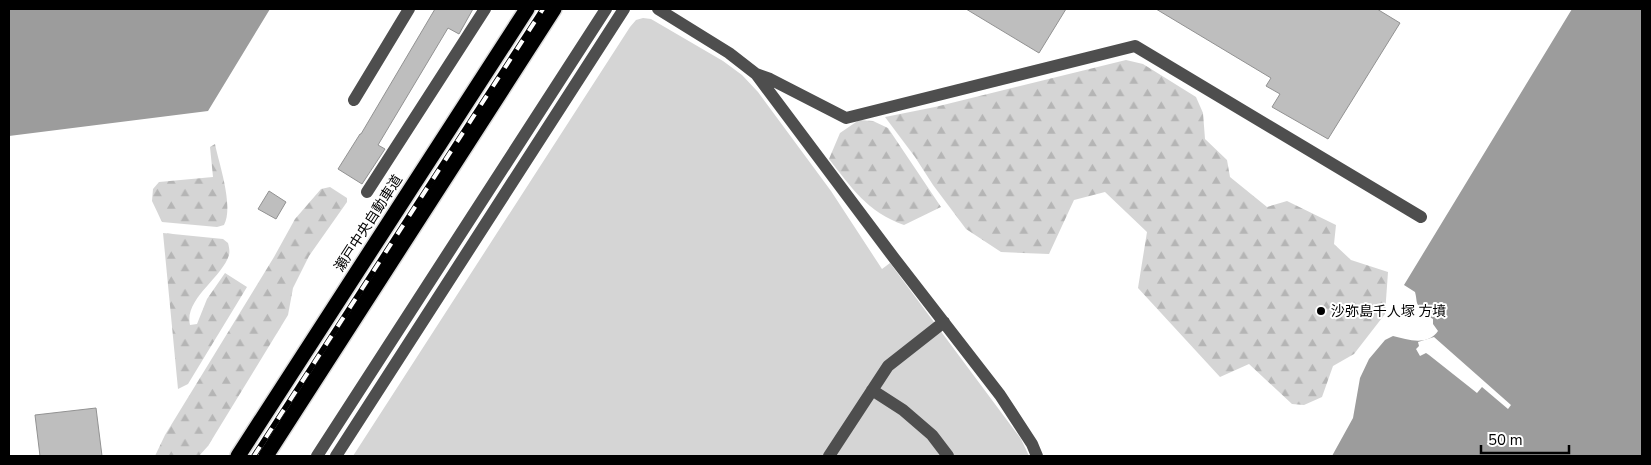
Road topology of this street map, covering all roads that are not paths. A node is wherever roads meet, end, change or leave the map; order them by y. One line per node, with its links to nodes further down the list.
1 (409, 9): 9 (street)
2 (485, 9): 10 (street)
3 (527, 9): 14 (highway, 瀬戸中央自動車道)
4 (554, 9): 15 (highway)
5 (606, 9): 16 (street)
6 (624, 9): 17 (street)
7 (658, 9): 8 (street)
8 (756, 74): 11 (street); 12 (street)
9 (354, 100)
10 (367, 192)
11 (1421, 217)
12 (944, 322): 13 (street); 20 (street)
13 (872, 390): 18 (street); 19 (street)
14 (238, 456)
15 (266, 456)
16 (317, 456)
17 (336, 456)
18 (829, 456)
19 (948, 456)
20 (1037, 456)

